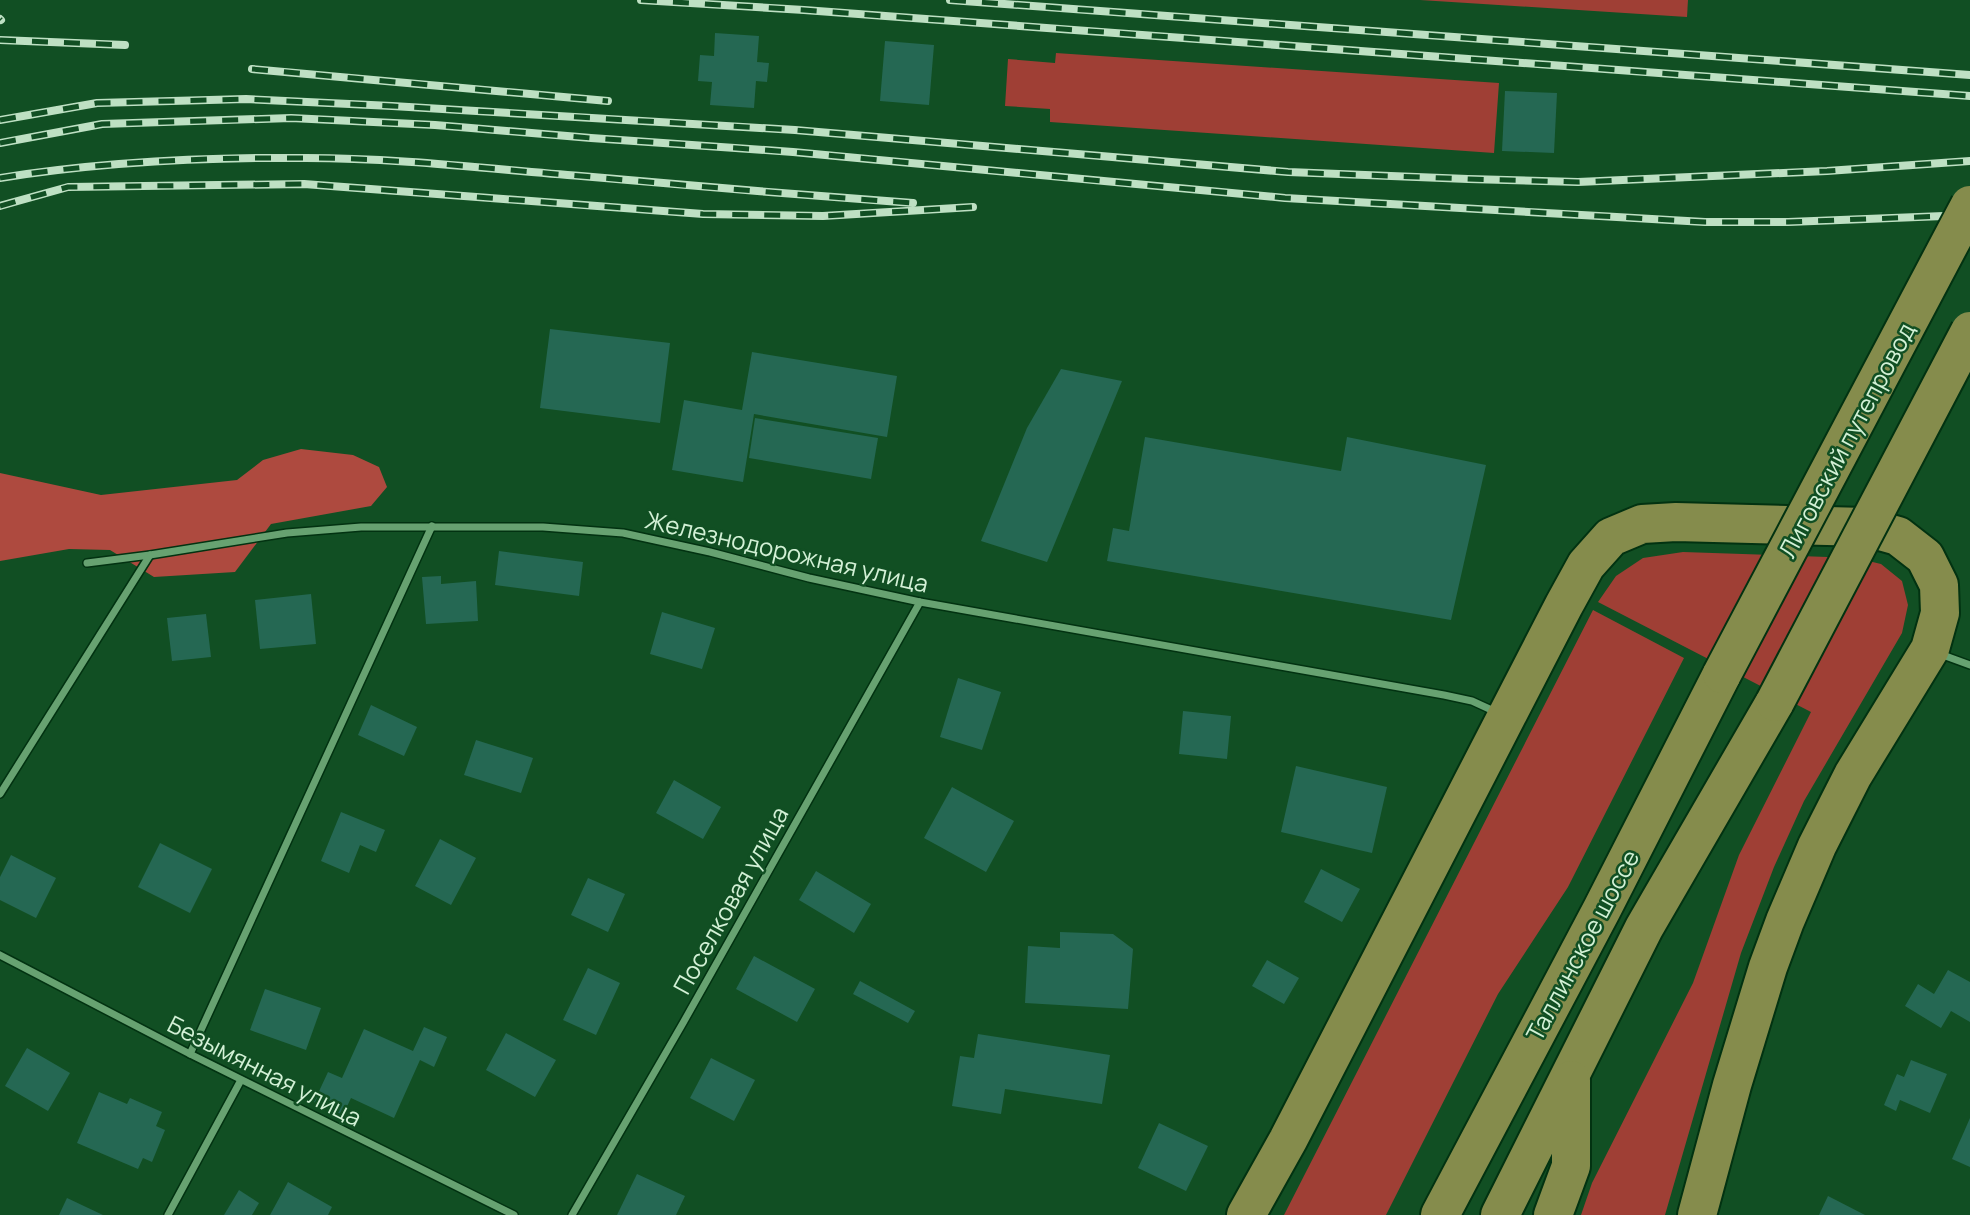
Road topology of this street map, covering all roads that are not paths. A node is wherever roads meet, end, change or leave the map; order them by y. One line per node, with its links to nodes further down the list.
1 (1970, 205): 9 (main road, Лиговский путепровод, bridge)
2 (1970, 331): 14 (main road, Таллинское шоссе, bridge)
3 (432, 526): 4 (street, Железнодорожная улица); 6 (street, Железнодорожная улица); 13 (street)
4 (150, 555): 5 (street, Железнодорожная улица); 11 (street)
5 (87, 563)
6 (920, 602): 10 (street, Железнодорожная улица); 20 (street, Поселковая улица)
7 (1930, 649): 8 (street); 10 (main road); 27 (main road)
8 (1970, 665)
9 (1723, 674): 17 (main road, Таллинское шоссе)
10 (1506, 718): 16 (main road)
11 (0, 794)
12 (0, 955): 13 (street, Безымянная улица)
13 (190, 1055): 15 (street, Безымянная улица)
14 (1571, 1071): 25 (main road, Таллинское шоссе); 26 (main road)
15 (242, 1080): 18 (street); 19 (street, Безымянная улица)
16 (1269, 1176): 21 (main road); 22 (main road)
17 (1457, 1181): 23 (main road); 24 (main road, Таллинское шоссе)
18 (168, 1215)
19 (514, 1215)
20 (572, 1215)
21 (1246, 1215)
22 (1261, 1215)
23 (1431, 1215)
24 (1440, 1215)
25 (1500, 1215)
26 (1553, 1215)
27 (1697, 1215)

